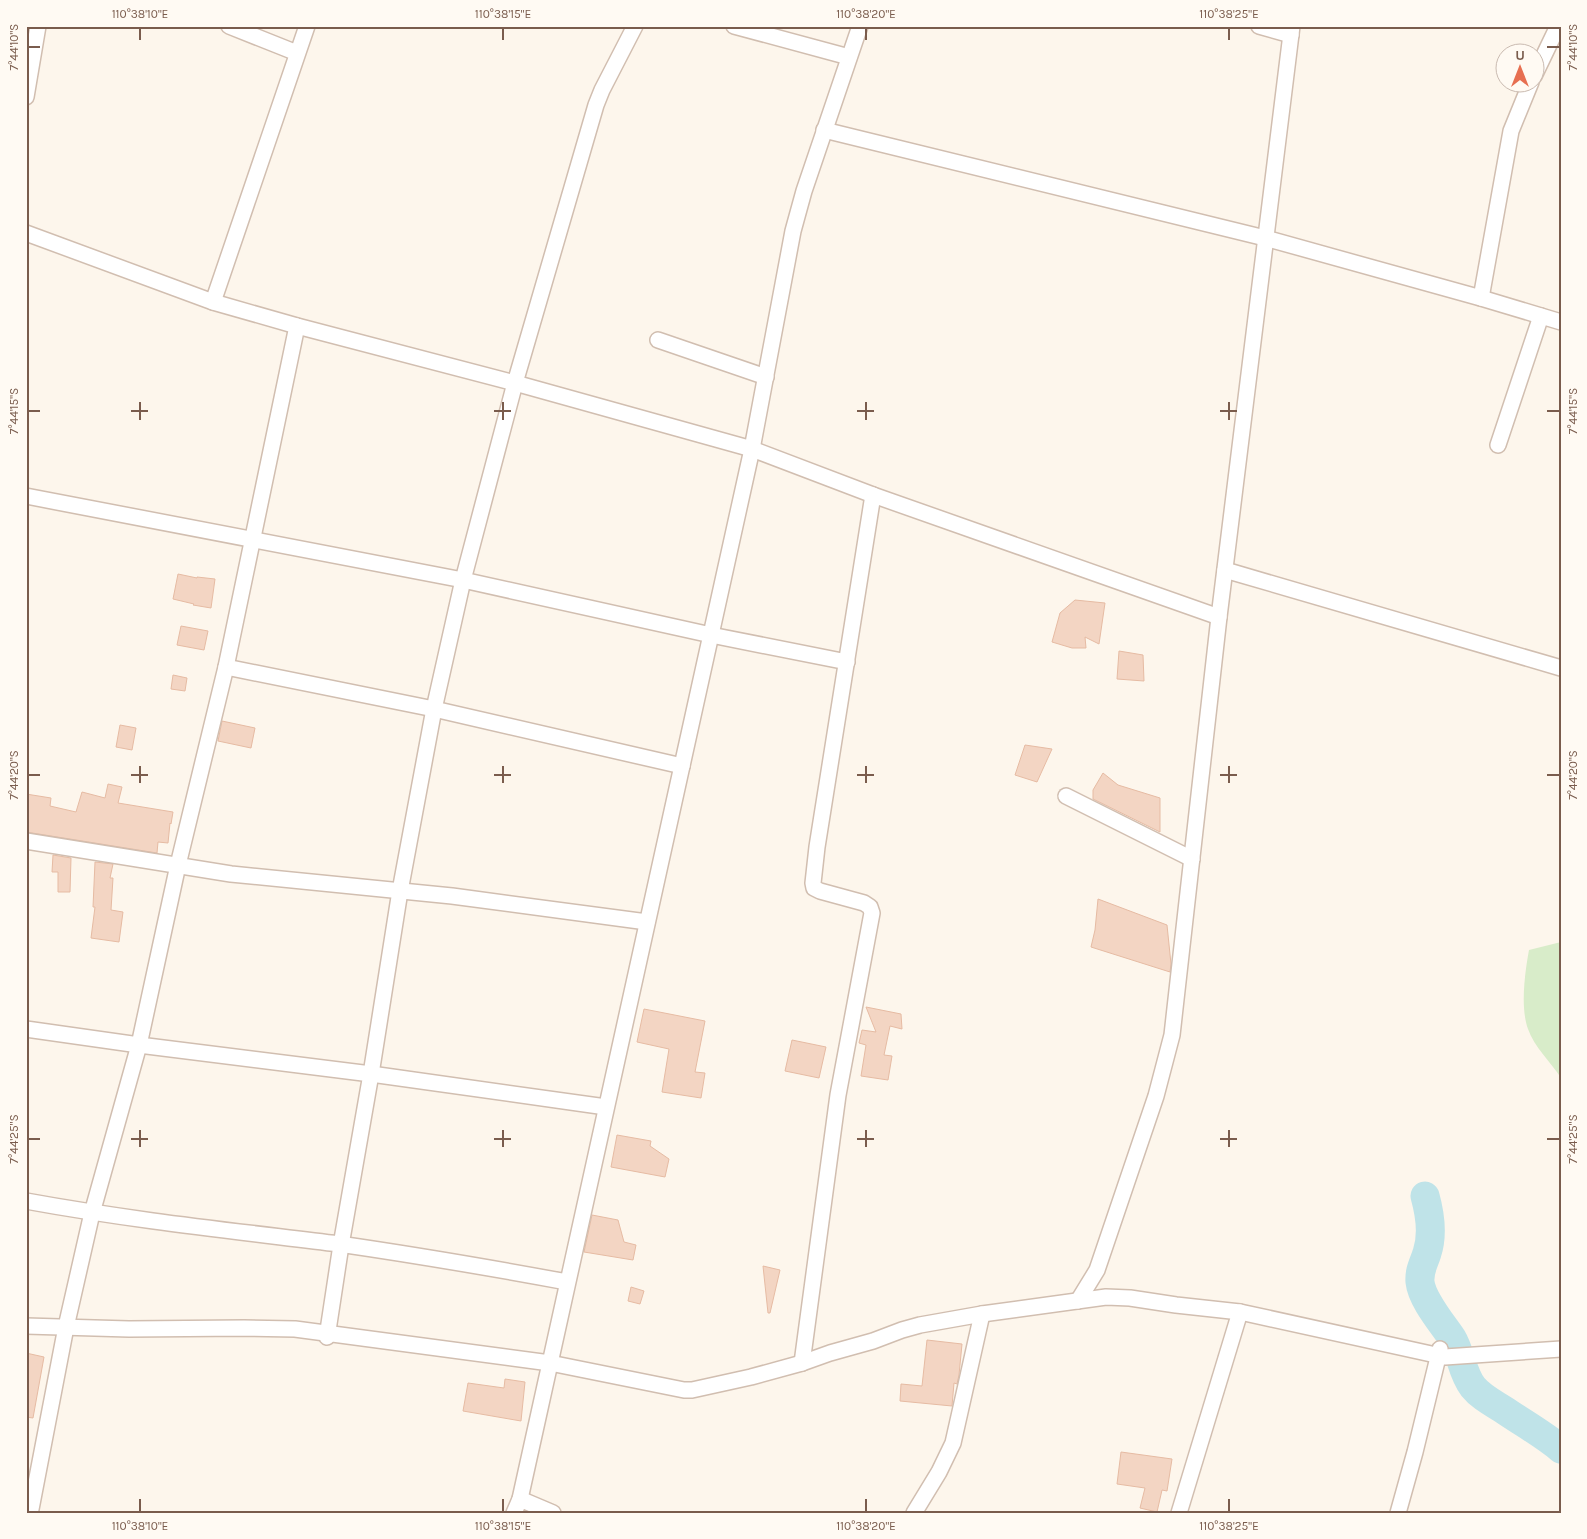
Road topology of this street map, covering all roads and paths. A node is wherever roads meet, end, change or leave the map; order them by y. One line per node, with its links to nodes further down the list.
1 (38, 26): 14 (street)
2 (229, 26): 10 (street)
3 (307, 26): 10 (street)
4 (635, 26): 25 (street)
5 (734, 26): 12 (street)
6 (860, 26): 12 (street)
7 (1259, 26): 9 (street)
8 (1558, 26): 11 (street)
9 (1292, 31): 17 (street)
10 (298, 53): 19 (street)
11 (1544, 55)
12 (849, 57): 15 (street)
13 (1527, 92): 18 (street)
14 (26, 97)
15 (824, 130): 17 (street); 24 (street)
16 (26, 233): 19 (street)
17 (1266, 238): 18 (street); 31 (street)
18 (1481, 298): 20 (street)
19 (213, 302): 22 (street)
20 (1541, 316): 21 (street); 26 (street)
21 (1561, 322)
22 (298, 326): 25 (street); 30 (street)
23 (658, 340): 24 (street)
24 (766, 377): 27 (street)
25 (515, 383): 27 (street); 32 (street)
26 (1498, 445)
27 (752, 448): 28 (street); 34 (street)
28 (874, 495): 33 (street); 35 (street)
29 (26, 496): 30 (street)
30 (252, 539): 32 (street); 36 (street)
31 (1226, 570): 33 (street); 37 (street)
32 (463, 580): 34 (street); 38 (street)
33 (1219, 617): 42 (street)
34 (711, 635): 35 (street); 39 (street)
35 (846, 662): 63 (street)
36 (226, 667): 38 (street); 43 (street)
37 (1561, 668)
38 (434, 709): 39 (street); 44 (street)
39 (682, 766): 45 (street)
40 (1066, 796): 42 (street)
41 (26, 840): 43 (street)
42 (1192, 859): 54 (street)
43 (178, 865): 44 (street); 47 (street)
44 (400, 891): 45 (street); 48 (street)
45 (647, 922): 49 (street)
46 (26, 1029): 47 (street)
47 (139, 1045): 48 (street); 51 (street)
48 (371, 1074): 49 (street); 52 (street)
49 (606, 1107): 53 (street)
50 (26, 1201): 51 (street)
51 (92, 1213): 52 (street); 58 (street)
52 (341, 1245): 53 (street); 59 (street)
53 (567, 1282): 62 (street)
54 (1078, 1301): 55 (street); 56 (street)
55 (1240, 1312): 61 (street); 68 (street)
56 (982, 1314): 63 (street); 67 (street)
57 (26, 1326): 58 (street)
58 (66, 1327): 59 (street); 65 (street)
59 (328, 1335): 62 (street)
60 (1561, 1349): 61 (street)
61 (1439, 1352): 69 (street)
62 (550, 1363): 63 (street); 64 (street)
63 (802, 1364)
64 (517, 1506): 66 (street)
65 (34, 1510)
66 (553, 1513)
67 (914, 1513)
68 (1179, 1513)
69 (1398, 1513)

